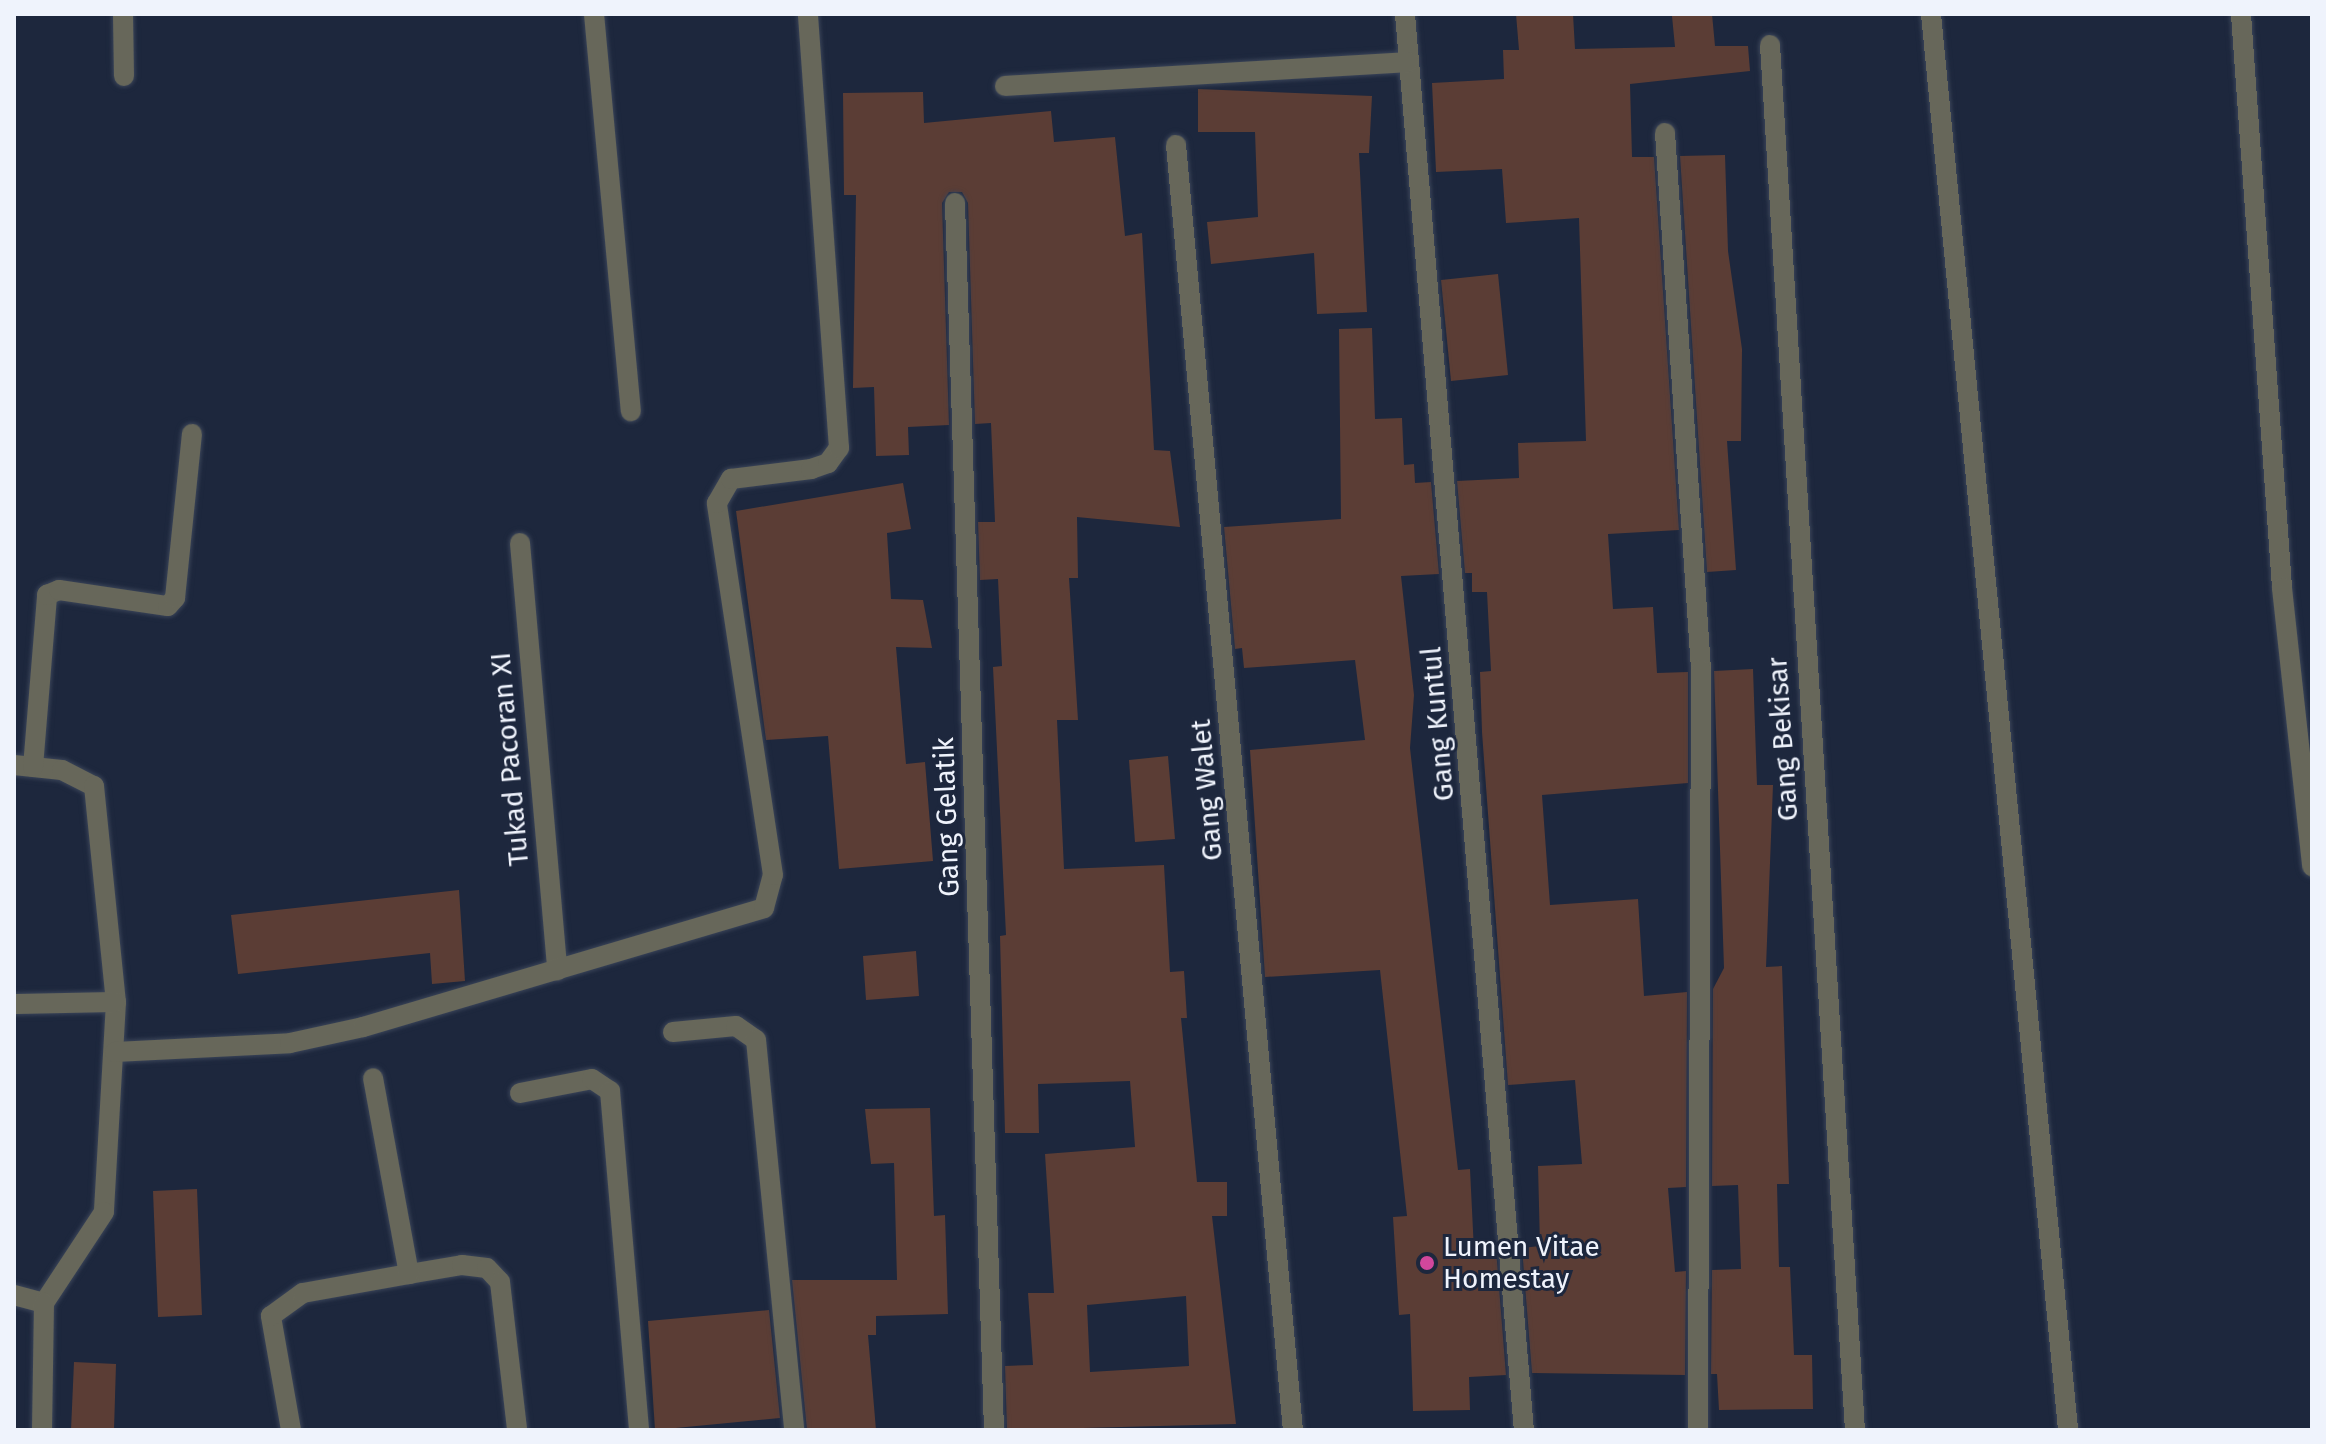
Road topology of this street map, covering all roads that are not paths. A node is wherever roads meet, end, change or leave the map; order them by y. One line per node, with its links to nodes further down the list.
1 (123, 14): 9 (street)
2 (594, 14): 14 (street)
3 (808, 14): 19 (street)
4 (1405, 14): 8 (street, Gang Kuntul)
5 (1931, 14): 39 (street)
6 (2241, 14): 18 (street)
7 (1770, 45): 38 (street, Gang Bekisar)
8 (1408, 62): 10 (street); 36 (street, Gang Kuntul)
9 (124, 76)
10 (1005, 86)
11 (1665, 133): 37 (street)
12 (1176, 145): 35 (street, Gang Walet)
13 (955, 203): 34 (street, Gang Gelatik)
14 (631, 411)
15 (192, 434): 17 (street)
16 (520, 543): 19 (street, Tukad Pacoran XI)
17 (23, 766): 20 (street)
18 (2312, 866)
19 (557, 970): 23 (street)
20 (116, 1002): 21 (street); 23 (street)
21 (14, 1004)
22 (673, 1032): 33 (street)
23 (115, 1052): 28 (street)
24 (373, 1078): 26 (street)
25 (520, 1093): 32 (street)
26 (409, 1274): 30 (street); 31 (street)
27 (14, 1295): 28 (street)
28 (44, 1303): 29 (street)
29 (42, 1430)
30 (291, 1430)
31 (517, 1430)
32 (639, 1430)
33 (794, 1430)
34 (994, 1430)
35 (1293, 1430)
36 (1524, 1430)
37 (1698, 1430)
38 (1855, 1430)
39 (2068, 1430)

